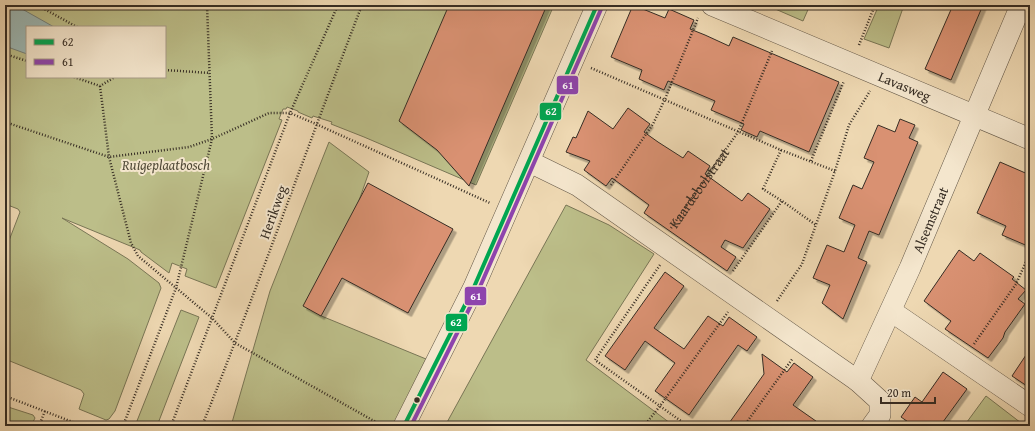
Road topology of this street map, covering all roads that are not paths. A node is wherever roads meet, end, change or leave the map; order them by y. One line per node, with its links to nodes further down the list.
1 (598, 5): 6 (street)
2 (1021, 5): 4 (street, Alsemstraat)
3 (706, 9): 4 (street, Lavasweg)
4 (974, 114): 5 (street, Lavasweg); 7 (street, Alsemstraat)
5 (1030, 139)
6 (530, 162): 8 (street); 10 (street)
7 (891, 311): 8 (street, Alsemstraat); 9 (street)
8 (858, 380): 11 (street)
9 (1030, 406)
10 (404, 426)
11 (872, 426)

